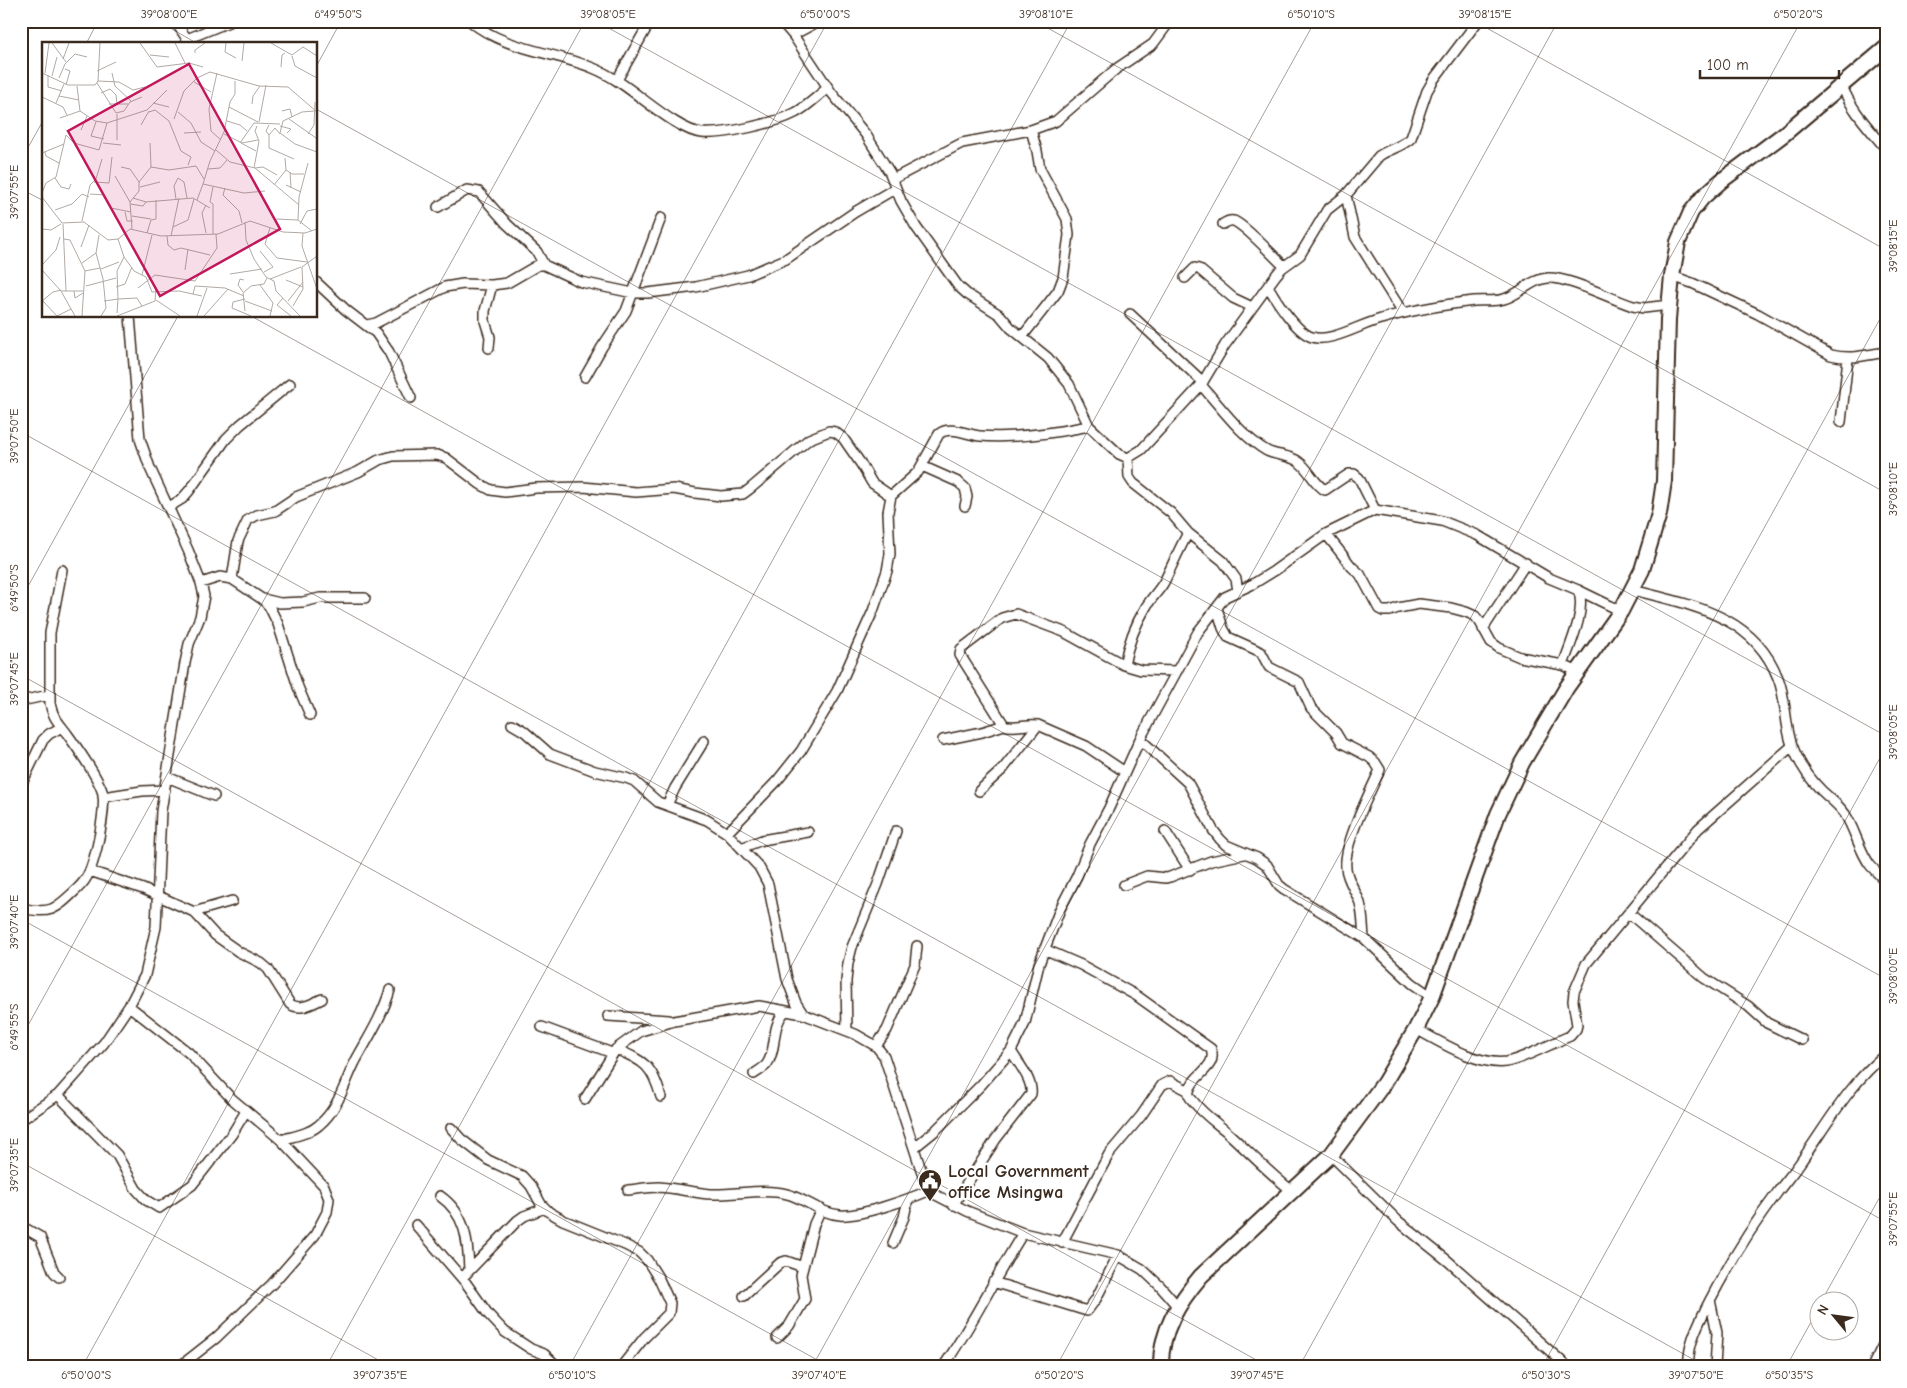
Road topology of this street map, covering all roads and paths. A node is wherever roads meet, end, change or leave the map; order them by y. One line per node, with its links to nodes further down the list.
1 (175, 21): 10 (street)
2 (231, 21): 10 (street)
3 (470, 21): 12 (street)
4 (781, 21): 9 (street)
5 (819, 21): 9 (street)
6 (1170, 21): 15 (street)
7 (1478, 21): 18 (street)
8 (647, 27): 12 (street)
9 (793, 35): 14 (street)
10 (188, 41)
11 (1886, 48): 13 (street)
12 (617, 80): 14 (street)
13 (1842, 86): 16 (street); 24 (street)
14 (828, 88): 17 (street)
15 (1032, 130): 17 (street); 36 (street)
16 (1886, 149)
17 (894, 184): 29 (street); 36 (street)
18 (1346, 196): 23 (street); 32 (street)
19 (438, 207): 22 (street)
20 (661, 218): 29 (street)
21 (1223, 224): 23 (street)
22 (544, 265): 27 (street); 29 (street)
23 (1284, 266): 28 (street)
24 (1672, 276): 30 (street); 39 (street)
25 (1185, 278): 31 (street)
26 (318, 284): 35 (street)
27 (492, 285): 35 (street); 37 (street)
28 (1268, 286): 31 (street); 32 (street)
29 (633, 292): 40 (street)
30 (1669, 305): 32 (street); 59 (street)
31 (1252, 307): 42 (street)
32 (1402, 313)
33 (1130, 314): 42 (street)
34 (130, 318): 50 (street)
35 (367, 325): 43 (street)
36 (1022, 337): 45 (street)
37 (489, 348)
38 (1886, 352): 39 (street)
39 (1848, 358): 44 (street)
40 (585, 377)
41 (290, 384): 50 (street)
42 (1202, 384): 46 (street); 51 (street)
43 (411, 398)
44 (1841, 422)
45 (1089, 426): 46 (street); 47 (street)
46 (1128, 458): 52 (street)
47 (922, 466): 48 (street); 49 (street)
48 (891, 496): 56 (street); 92 (street)
49 (965, 506)
50 (169, 507): 57 (street)
51 (1374, 510): 53 (street); 54 (street)
52 (1188, 533): 60 (street); 66 (street)
53 (1326, 534): 60 (street); 65 (street)
54 (1526, 563): 58 (street); 65 (street)
55 (62, 570): 70 (street)
56 (232, 579): 57 (street); 62 (street)
57 (201, 583): 82 (street)
58 (1578, 590): 64 (street); 67 (street)
59 (1633, 590): 64 (street); 80 (street)
60 (1238, 591): 63 (street)
61 (365, 598): 62 (street)
62 (262, 599): 72 (street)
63 (1217, 608): 68 (street); 104 (street)
64 (1621, 611): 69 (street)
65 (1483, 629): 67 (street)
66 (1124, 665): 68 (street); 74 (street)
67 (1563, 665): 69 (street)
68 (1177, 671): 77 (street)
69 (1578, 672): 108 (street)
70 (48, 695): 71 (street); 76 (street)
71 (21, 701)
72 (310, 715)
73 (512, 724): 88 (street)
74 (1004, 725): 75 (street); 78 (street)
75 (1038, 725): 81 (street); 85 (street)
76 (62, 728): 83 (street); 86 (street)
77 (1140, 739): 81 (street); 94 (street)
78 (942, 740)
79 (704, 741): 88 (street)
80 (1792, 746): 97 (street); 103 (street)
81 (1125, 772): 106 (street)
82 (167, 777): 84 (street); 87 (street)
83 (21, 785)
84 (165, 790): 86 (street); 99 (street)
85 (979, 791)
86 (103, 796): 96 (street)
87 (214, 796)
88 (667, 805): 92 (street)
89 (896, 831): 117 (street)
90 (1165, 831): 95 (street)
91 (808, 832): 93 (street)
92 (727, 833): 93 (street)
93 (741, 848): 112 (street)
94 (1244, 854): 95 (street); 104 (street)
95 (1190, 870): 98 (street)
96 (90, 871): 99 (street); 101 (street)
97 (1886, 882)
98 (1124, 885)
99 (157, 895): 102 (street); 110 (street)
100 (232, 901): 102 (street)
101 (21, 908)
102 (194, 912): 109 (street)
103 (1629, 913): 116 (street); 118 (street)
104 (1364, 938): 108 (street)
105 (917, 946): 119 (street)
106 (1044, 949): 121 (street); 124 (street)
107 (390, 990): 131 (street)
108 (1432, 997): 116 (street)
109 (322, 999)
110 (129, 1006): 125 (street); 128 (street)
111 (785, 1011): 112 (street); 114 (street); 123 (street)
112 (803, 1014): 117 (street)
113 (608, 1016): 114 (street)
114 (674, 1021): 120 (street)
115 (542, 1027): 120 (street)
116 (1416, 1029): 133 (street)
117 (847, 1031): 119 (street)
118 (1802, 1040)
119 (876, 1046): 132 (street)
120 (614, 1051): 126 (street); 127 (street)
121 (1011, 1051): 132 (street); 139 (street)
122 (1886, 1054): 154 (street)
123 (754, 1074)
124 (1189, 1091): 136 (street); 146 (street)
125 (58, 1095): 128 (street); 129 (street)
126 (661, 1097)
127 (585, 1099)
128 (246, 1112): 131 (street)
129 (21, 1120)
130 (451, 1128): 140 (street)
131 (281, 1140): 158 (street)
132 (915, 1147): 135 (street)
133 (1331, 1155): 136 (street); 163 (street)
134 (628, 1190): 141 (street)
135 (928, 1191): 138 (street); 139 (street)
136 (1292, 1191): 155 (street)
137 (440, 1196): 149 (street)
138 (908, 1199): 141 (street); 145 (street)
139 (953, 1205): 144 (street)
140 (545, 1208): 149 (street); 160 (street)
141 (821, 1209): 148 (street)
142 (416, 1225): 151 (street)
143 (21, 1226): 150 (street)
144 (1023, 1233): 146 (street); 152 (street)
145 (893, 1243)
146 (1062, 1243): 147 (street)
147 (1118, 1255): 152 (street); 155 (street)
148 (803, 1267): 153 (street); 156 (street)
149 (469, 1270): 151 (street)
150 (59, 1277)
151 (462, 1278): 159 (street)
152 (993, 1282): 161 (street)
153 (744, 1296)
154 (1710, 1300): 164 (street); 165 (street)
155 (1178, 1307): 162 (street)
156 (777, 1338)
157 (1886, 1339): 166 (street)
158 (179, 1367)
159 (558, 1367)
160 (621, 1367)
161 (942, 1367)
162 (1161, 1367)
163 (1568, 1367)
164 (1689, 1367)
165 (1715, 1367)
166 (1872, 1367)

